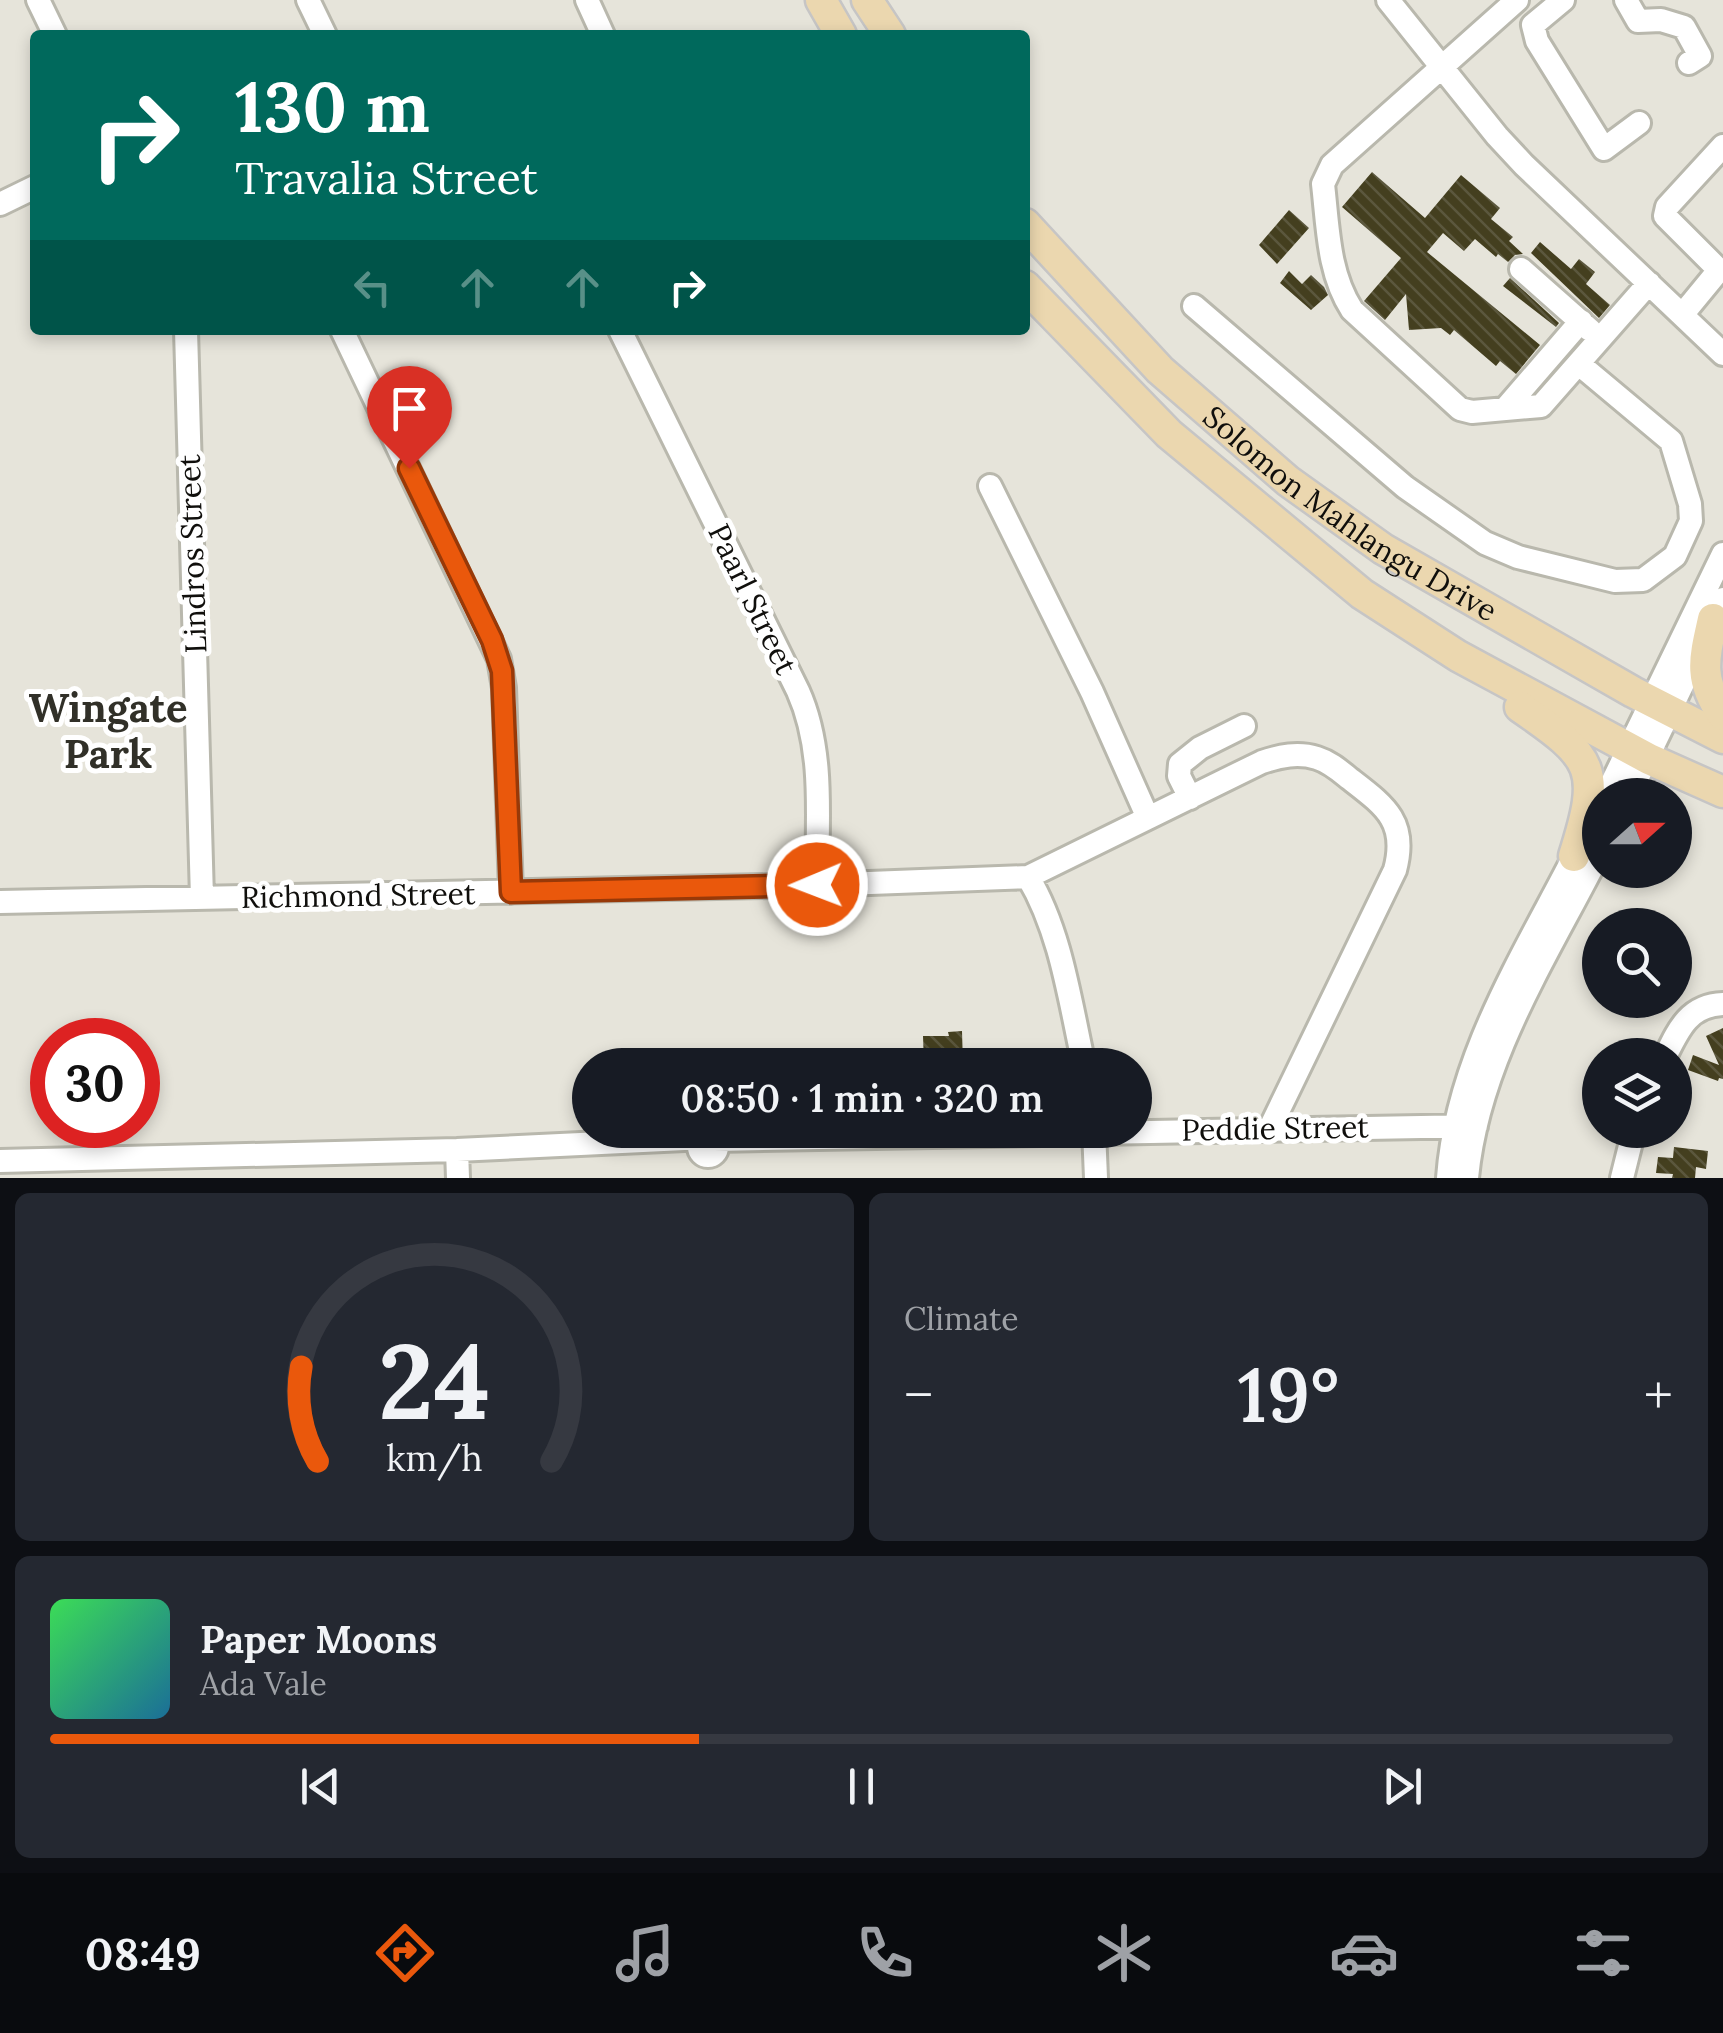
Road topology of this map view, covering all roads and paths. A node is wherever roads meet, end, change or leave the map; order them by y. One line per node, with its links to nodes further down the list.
1 (38, 0): 9 (street)
2 (308, 0): 10 (street)
3 (820, 0): 11 (main road)
4 (867, 0): 12 (main road)
5 (1388, 0): 14 (street)
6 (1517, 0): 14 (street)
7 (1564, 0): 15 (street)
8 (1626, 0): 13 (street)
9 (53, 30)
10 (323, 30)
11 (838, 30)
12 (887, 30)
13 (1689, 63)
14 (1442, 68): 22 (street); 33 (street)
15 (1639, 122)
16 (1723, 146): 21 (street)
17 (30, 189): 18 (street)
18 (0, 204)
19 (1030, 229): 38 (main road, Solomon Mahlangu Drive)
20 (1521, 269): 26 (street)
21 (1721, 271): 25 (street)
22 (1649, 283): 25 (street); 30 (street)
23 (1030, 291): 37 (main road, Solomon Mahlangu Drive)
24 (1194, 306): 32 (street)
25 (1682, 315): 31 (street)
26 (1581, 321): 30 (street); 33 (street)
27 (186, 335): 53 (street, Lindros Street)
28 (344, 335): 52 (street)
29 (622, 335): 51 (street, Paarl Street)
30 (1601, 338): 32 (street)
31 (1723, 354)
32 (1579, 364): 33 (street)
33 (1505, 409)
34 (990, 486): 48 (street)
35 (1723, 554): 38 (street)
36 (1718, 609): 38 (street); 39 (main road)
37 (1458, 656): 42 (main road, Solomon Mahlangu Drive); 43 (main road)
38 (1662, 706): 41 (main road, Solomon Mahlangu Drive); 42 (street)
39 (1723, 715)
40 (1244, 726): 47 (street)
41 (1723, 738)
42 (1640, 753): 44 (street); 45 (street); 46 (main road, Solomon Mahlangu Drive)
43 (1587, 778)
44 (1620, 778)
45 (1633, 778)
46 (1723, 792)
47 (1190, 798): 48 (street, Richmond Street); 59 (street, Richmond Street)
48 (1148, 818): 50 (street, Richmond Street)
49 (1582, 862): 58 (street)
50 (1028, 877): 51 (street, Richmond Street); 57 (street)
51 (817, 885): 52 (street, Richmond Street)
52 (511, 892): 53 (street, Richmond Street)
53 (202, 898): 54 (street, Richmond Street)
54 (0, 902)
55 (1723, 1004): 56 (street)
56 (1675, 1038)
57 (1080, 1048)
58 (1465, 1125): 59 (street, Peddie Street); 73 (street); 74 (street)
59 (1270, 1128): 60 (street, Peddie Street)
60 (1152, 1131)
61 (572, 1146): 65 (street, Peddie Street)
62 (709, 1148): 70 (street); 71 (street)
63 (1095, 1148): 72 (street)
64 (1630, 1148): 75 (street)
65 (458, 1150): 66 (street, Peddie Street); 69 (street)
66 (220, 1154): 67 (street, Peddie Street); 68 (street)
67 (0, 1161)
68 (220, 1178)
69 (458, 1178)
70 (705, 1178)
71 (712, 1178)
72 (1096, 1178)
73 (1448, 1178)
74 (1467, 1178)
75 (1622, 1178)

